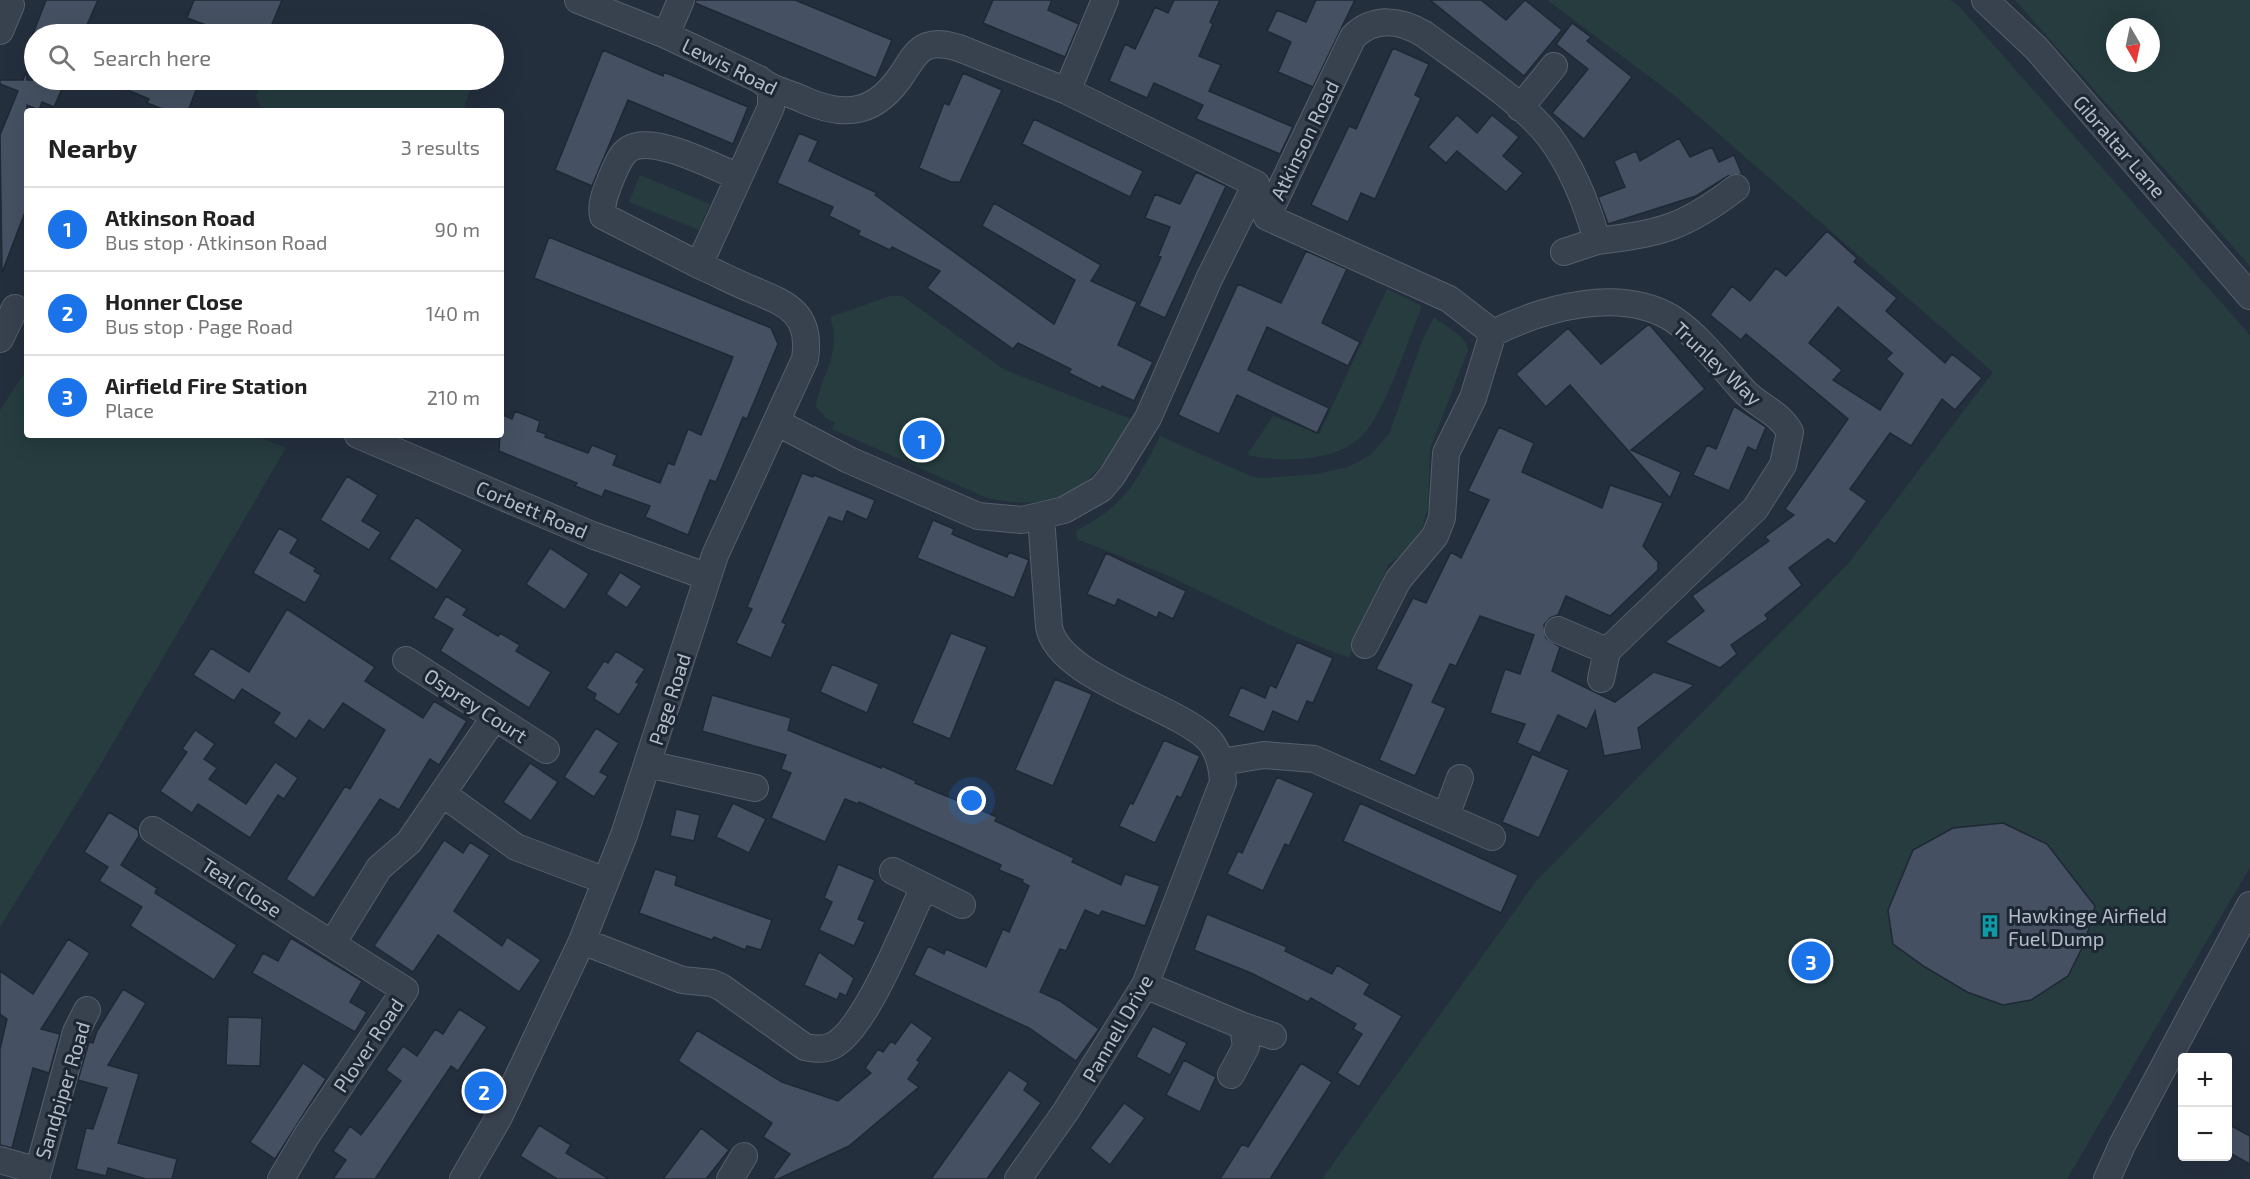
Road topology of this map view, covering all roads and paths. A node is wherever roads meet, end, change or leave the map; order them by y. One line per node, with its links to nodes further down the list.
1 (578, 0): 7 (street, Lewis Road)
2 (681, 0): 7 (street)
3 (1106, 0): 10 (street)
4 (1985, 0): 19 (street, Gibraltar Lane)
5 (11, 5): 6 (street)
6 (0, 31)
7 (666, 35): 9 (street, Lewis Road)
8 (1554, 66): 11 (street)
9 (771, 90): 10 (street, Lewis Road); 12 (street)
10 (1067, 91): 13 (street, Lewis Road)
11 (1520, 108): 15 (street, Atkinson Road); 16 (street, Atkinson Road)
12 (739, 177): 18 (street); 18 (street, Page Road)
13 (1256, 184): 15 (street, Atkinson Road); 25 (street, Atkinson Road)
14 (1736, 188): 16 (street)
15 (1267, 216): 21 (street)
16 (1597, 241): 17 (street)
17 (1564, 252)
18 (699, 265): 23 (street, Page Road)
19 (2250, 296)
20 (14, 308): 22 (street)
21 (1493, 333): 28 (street); 29 (street, Trunley Way)
22 (0, 339)
23 (776, 422): 25 (street, Atkinson Road); 26 (street, Page Road)
24 (365, 438): 26 (street, Corbett Road)
25 (1041, 517): 34 (street)
26 (708, 577): 35 (street, Page Road)
27 (1558, 630): 29 (street)
28 (1365, 645)
29 (1607, 651): 31 (street)
30 (406, 660): 32 (street, Osprey Court)
31 (1601, 679)
32 (494, 718): 33 (street, Osprey Court); 38 (street)
33 (546, 750)
34 (1221, 762): 39 (street); 49 (street, Pannell Drive)
35 (648, 764): 37 (street); 43 (street, Page Road)
36 (1460, 778): 39 (street)
37 (755, 788)
38 (443, 794): 43 (street); 48 (street)
39 (1446, 816): 41 (street)
40 (153, 830): 48 (street, Teal Close)
41 (1492, 837)
42 (894, 871): 44 (street)
43 (606, 881): 47 (street, Page Road)
44 (924, 887): 45 (street); 47 (street)
45 (962, 905)
46 (2250, 905): 61 (street)
47 (582, 941): 58 (street, Page Road)
48 (332, 944): 57 (street, Plover Road)
49 (1145, 985): 51 (street); 60 (street, Pannell Drive)
50 (87, 1010): 56 (street, Sandpiper Road)
51 (1243, 1026): 52 (street); 53 (street)
52 (1273, 1036)
53 (1231, 1075)
54 (744, 1156): 59 (street)
55 (0, 1160): 56 (street, Sandpiper Road)
56 (37, 1175)
57 (281, 1179)
58 (463, 1179)
59 (730, 1179)
60 (1018, 1179)
61 (2107, 1179)

